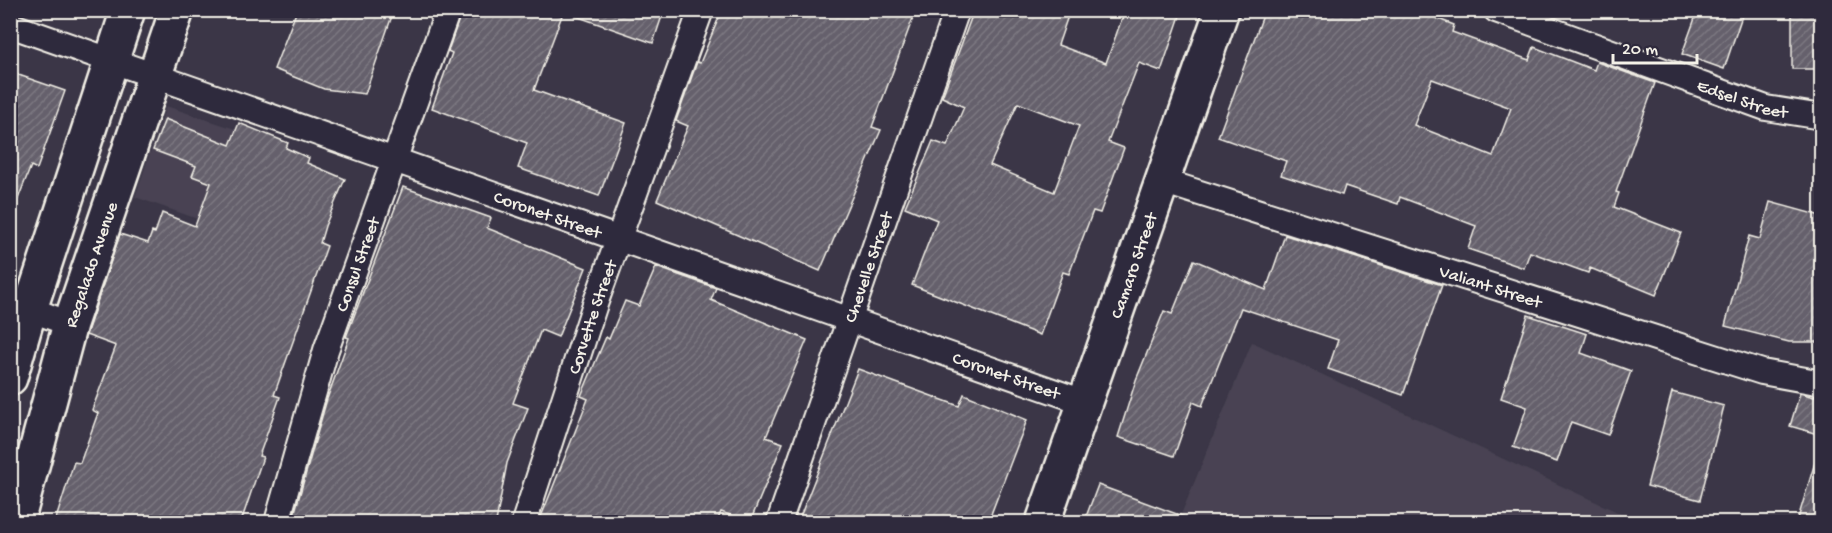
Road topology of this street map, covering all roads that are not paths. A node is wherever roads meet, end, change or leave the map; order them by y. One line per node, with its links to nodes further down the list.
1 (128, 10): 9 (main road)
2 (177, 10): 10 (main road, Regalado Avenue)
3 (448, 10): 12 (street, Consul Street)
4 (701, 10): 14 (street, Corvette Street)
5 (957, 10): 16 (street, Chevelle Street)
6 (1222, 10): 13 (main road, Camaro Street)
7 (1496, 10): 11 (street, Edsel Street)
8 (10, 25): 9 (street, Coronet Street)
9 (110, 61): 10 (street, Coronet Street); 15 (main road)
10 (153, 76): 12 (street, Coronet Street); 17 (main road, Regalado Avenue)
11 (1821, 117)
12 (396, 161): 14 (street, Coronet Street); 22 (street, Consul Street)
13 (1162, 181): 19 (street, Valiant Street); 20 (main road, Camaro Street)
14 (619, 239): 16 (street, Coronet Street); 23 (street, Corvette Street)
15 (20, 306): 17 (street); 18 (main road)
16 (851, 320): 20 (street, Coronet Street); 24 (street, Chevelle Street)
17 (70, 324): 21 (main road, Regalado Avenue)
18 (10, 378)
19 (1821, 382)
20 (1084, 402): 25 (main road, Camaro Street)
21 (17, 522)
22 (277, 522)
23 (524, 522)
24 (779, 522)
25 (1043, 522)

